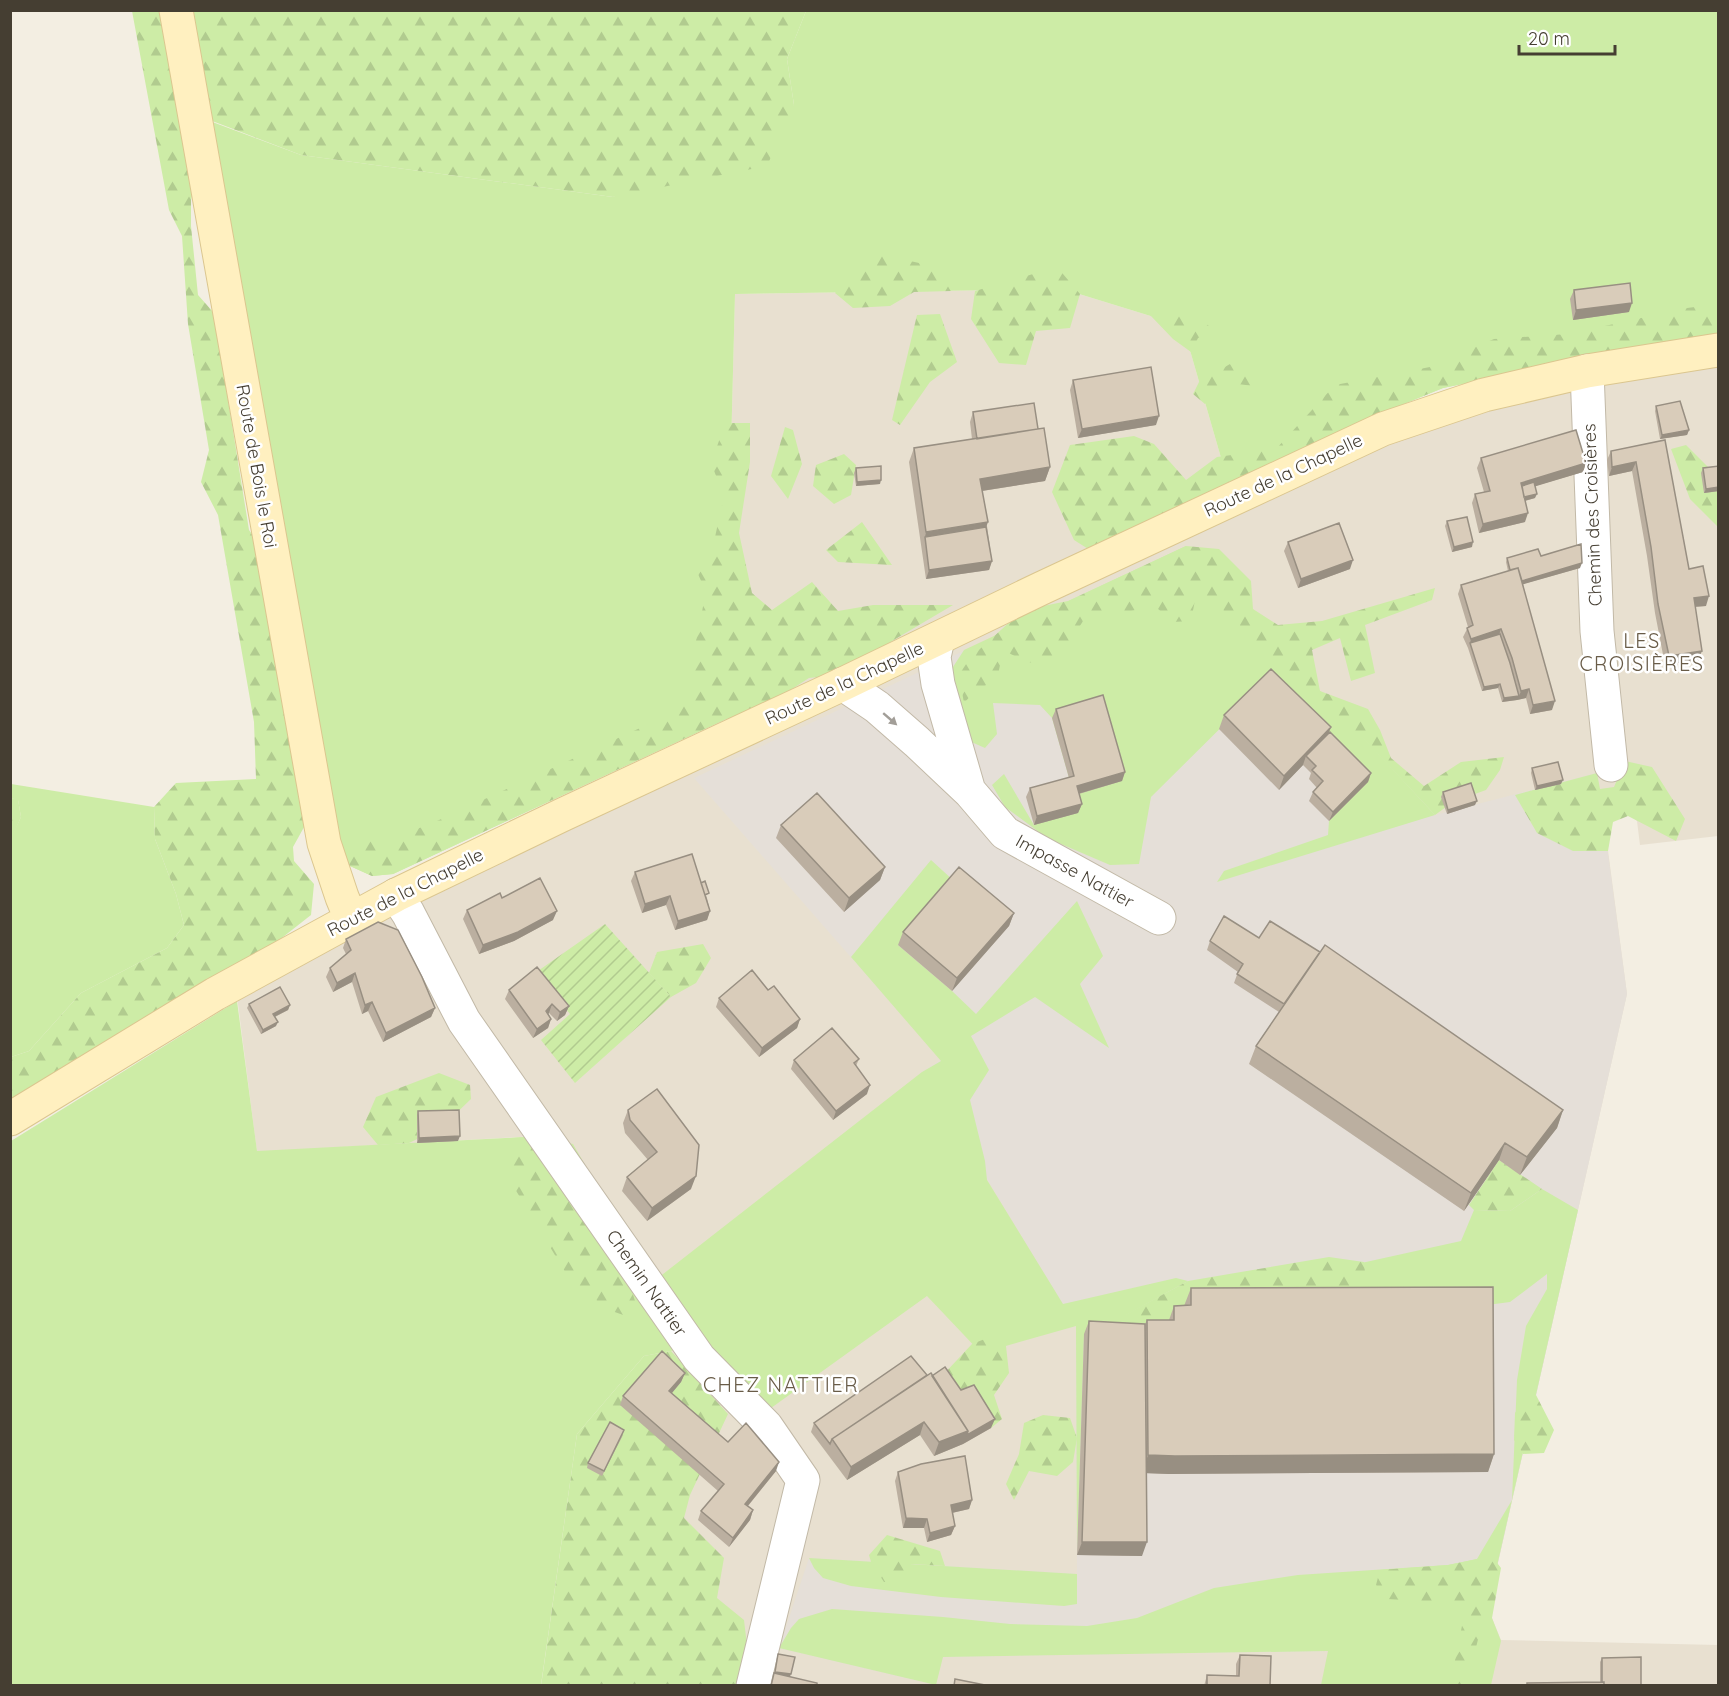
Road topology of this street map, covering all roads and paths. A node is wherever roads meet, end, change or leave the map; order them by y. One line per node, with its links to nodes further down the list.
1 (176, 10): 10 (main road, Route de Bois le Roi)
2 (1719, 350): 3 (main road, Route de la Chapelle)
3 (1587, 371): 4 (main road, Route de la Chapelle); 6 (street, Chemin des Croisières)
4 (938, 639): 5 (main road, Route de la Chapelle); 7 (street, Impasse Nattier)
5 (843, 684): 7 (street, Impasse Nattier, one-way to 7); 8 (main road, Route de la Chapelle)
6 (1611, 765)
7 (970, 792): 9 (street, Impasse Nattier)
8 (396, 895): 10 (main road, Route de la Chapelle); 12 (street, Chemin Nattier)
9 (1159, 918)
10 (351, 919): 11 (main road, Route de la Chapelle)
11 (10, 1119)
12 (753, 1686)

